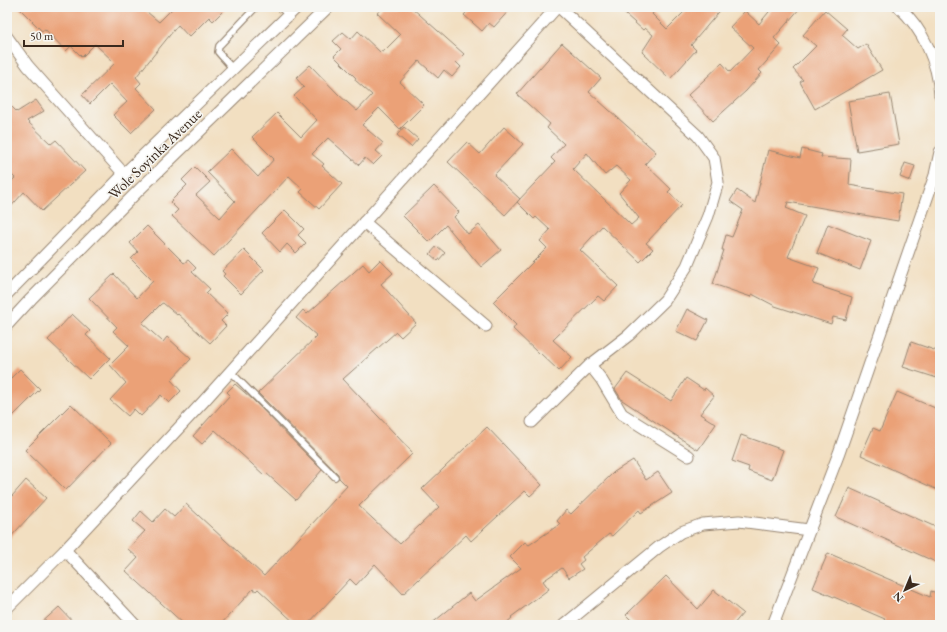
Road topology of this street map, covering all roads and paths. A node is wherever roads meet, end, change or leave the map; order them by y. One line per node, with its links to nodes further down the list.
1 (256, 7): 9 (lane)
2 (279, 7): 7 (lane)
3 (297, 7): 7 (street, Wole Soyinka Avenue)
4 (328, 7): 15 (street, Wole Soyinka Avenue)
5 (558, 7): 13 (street); 17 (street)
6 (899, 7): 10 (street)
7 (288, 15): 9 (street, Wole Soyinka Avenue)
8 (7, 38): 12 (street)
9 (233, 69): 12 (street, Wole Soyinka Avenue)
10 (940, 95)
11 (940, 152): 22 (street)
12 (124, 174): 14 (street, Wole Soyinka Avenue)
13 (364, 222): 16 (street); 18 (street)
14 (7, 294)
15 (9, 319)
16 (486, 326)
17 (590, 365): 19 (street); 20 (street)
18 (230, 371): 21 (lane); 23 (street)
19 (532, 422)
20 (689, 456)
21 (335, 477)
22 (809, 530): 26 (street); 27 (street)
23 (65, 550): 24 (street); 25 (street)
24 (7, 608)
25 (135, 625)
26 (564, 625)
27 (773, 625)

